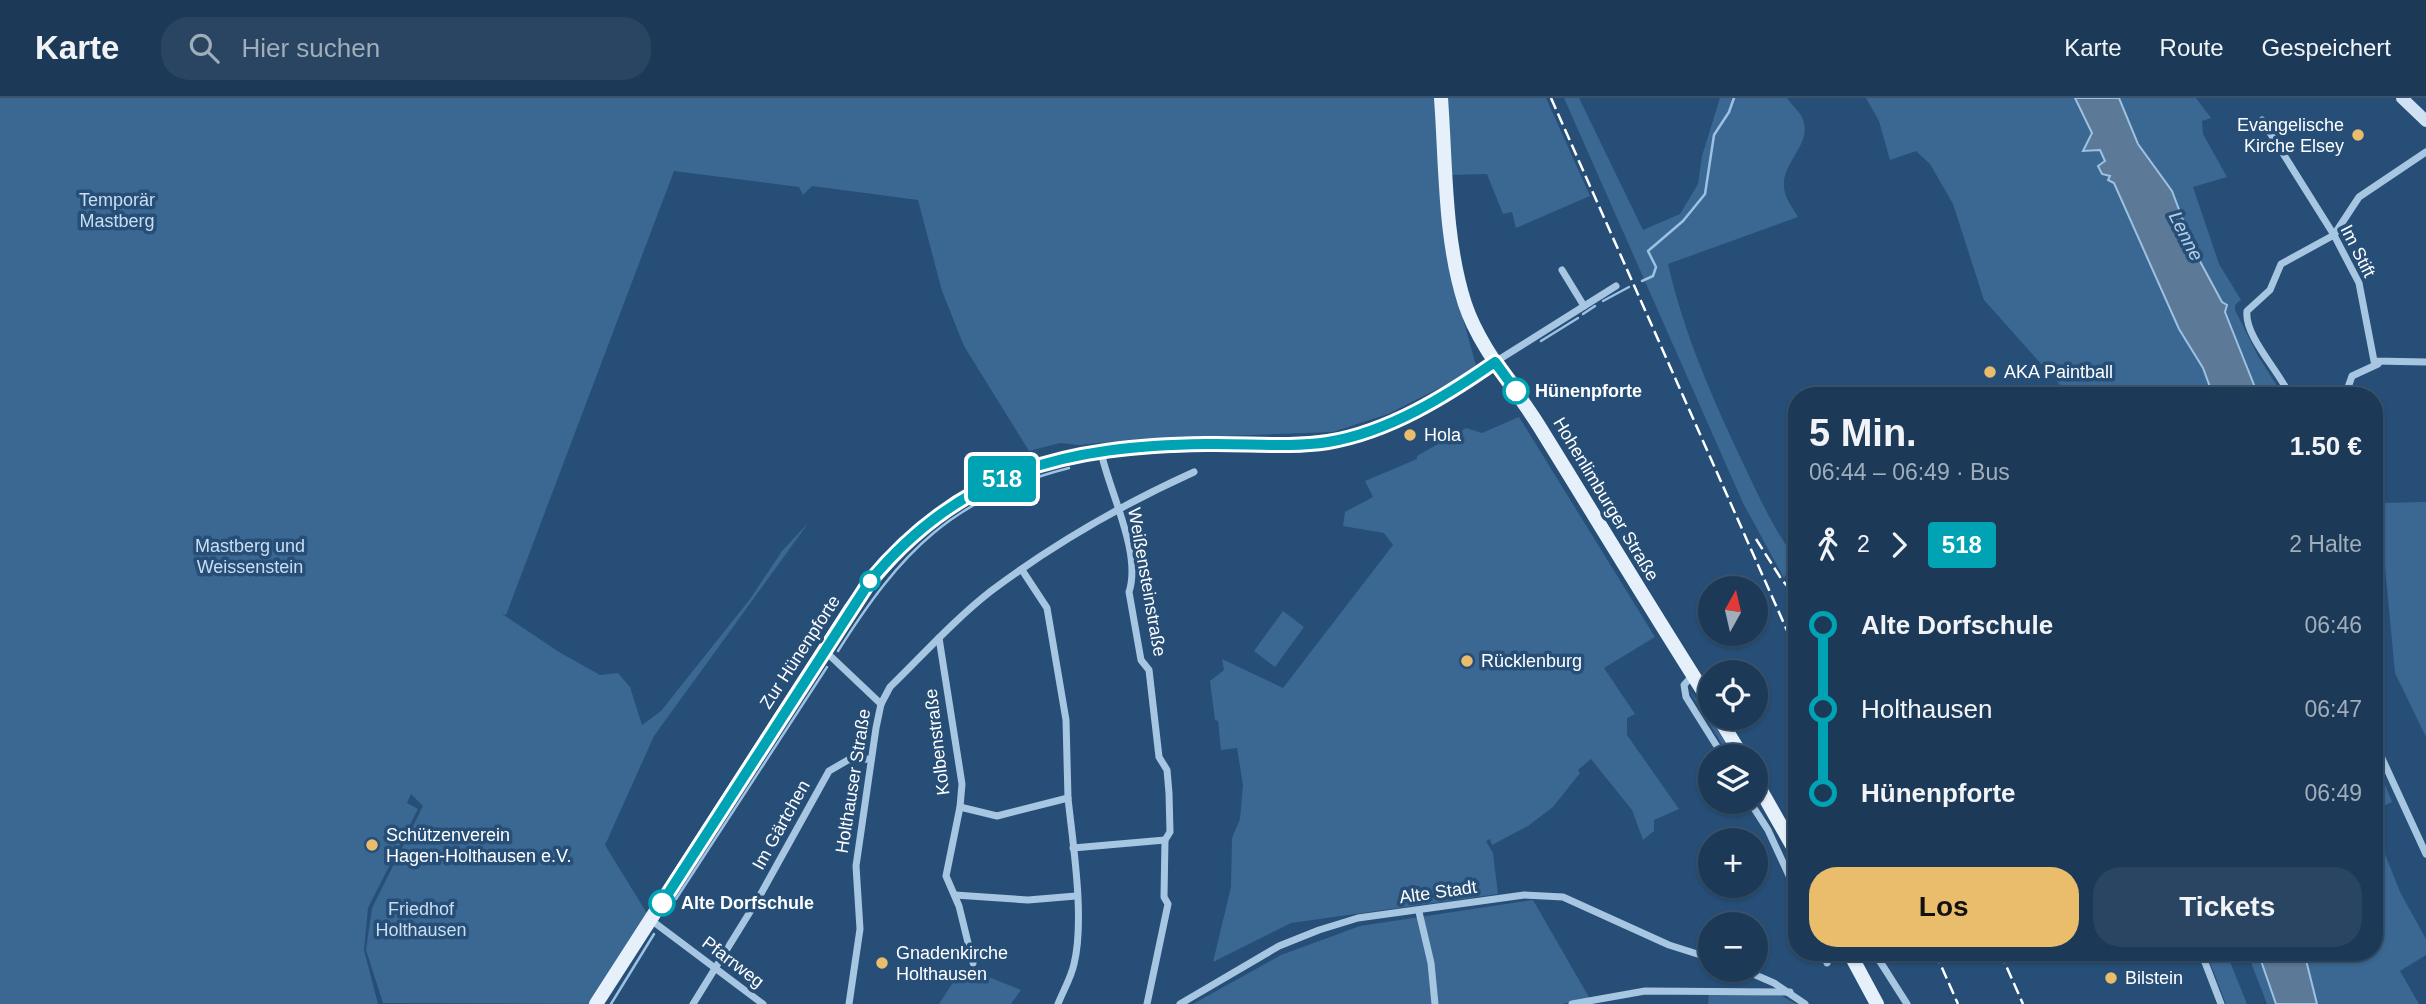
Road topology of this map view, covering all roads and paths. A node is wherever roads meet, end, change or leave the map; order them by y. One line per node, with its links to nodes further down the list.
1 (1441, 98): 10 (main road, Hohenlimburger Straße)
2 (2402, 98): 4 (main road)
3 (2262, 120): 6 (street, Im Stift)
4 (2426, 121)
5 (2426, 152): 6 (street)
6 (2334, 235): 12 (street, Im Stift); 13 (street)
7 (1562, 270): 9 (street)
8 (1616, 286): 9 (street)
9 (1584, 306): 10 (street)
10 (1495, 362): 15 (main road, Zur Hünenpforte); 21 (main road, Hohenlimburger Straße)
11 (2426, 362): 12 (street)
12 (2378, 364): 14 (street)
13 (2284, 387)
14 (2348, 387)
15 (1100, 451): 17 (street, Weißensteinstraße); 20 (main road, Zur Hünenpforte)
16 (1194, 472): 17 (street, Holthauser Straße)
17 (1118, 507): 18 (street, Holthauser Straße); 32 (street, Weißensteinstraße)
18 (1022, 570): 19 (street, Holthauser Straße); 27 (street)
19 (939, 638): 23 (street, Holthauser Straße); 29 (street, Kolbenstraße)
20 (824, 650): 23 (street); 39 (main road, Zur Hünenpforte)
21 (1693, 675): 22 (main road, Hohenlimburger Straße); 24 (street)
22 (1698, 683)
23 (881, 704): 25 (street, Holthauser Straße)
24 (1715, 744)
25 (872, 759): 45 (street, Im Gärtchen); 51 (street, Holthauser Straße)
26 (2383, 760): 34 (street)
27 (1068, 798): 29 (street); 33 (street)
28 (1768, 803): 31 (main road)
29 (960, 807): 36 (street, Kolbenstraße)
30 (1758, 814): 35 (street)
31 (1788, 838)
32 (1165, 840): 33 (street); 53 (street, Weißensteinstraße)
33 (1073, 848): 37 (street)
34 (2426, 854)
35 (1788, 873)
36 (955, 895): 37 (street); 44 (street, Kolbenstraße)
37 (1076, 896): 52 (street)
38 (1419, 912): 40 (street, Alte Stadt); 54 (street, Alte Stadt); 55 (street)
39 (651, 920): 45 (street, Pfarrweg); 48 (main road, Zur Hünenpforte)
40 (1698, 953)
41 (1854, 961): 58 (main road)
42 (1880, 961): 59 (street)
43 (2204, 961): 60 (street)
44 (973, 963)
45 (716, 969): 49 (street, Im Gärtchen); 50 (street, Pfarrweg)
46 (1768, 981): 47 (street)
47 (1790, 992): 56 (street); 57 (street)
48 (596, 1004)
49 (693, 1004)
50 (763, 1004)
51 (849, 1004)
52 (1058, 1004)
53 (1147, 1004)
54 (1180, 1004)
55 (1435, 1004)
56 (1572, 1004)
57 (1805, 1004)
58 (1877, 1004)
59 (1907, 1004)
60 (2221, 1004)

